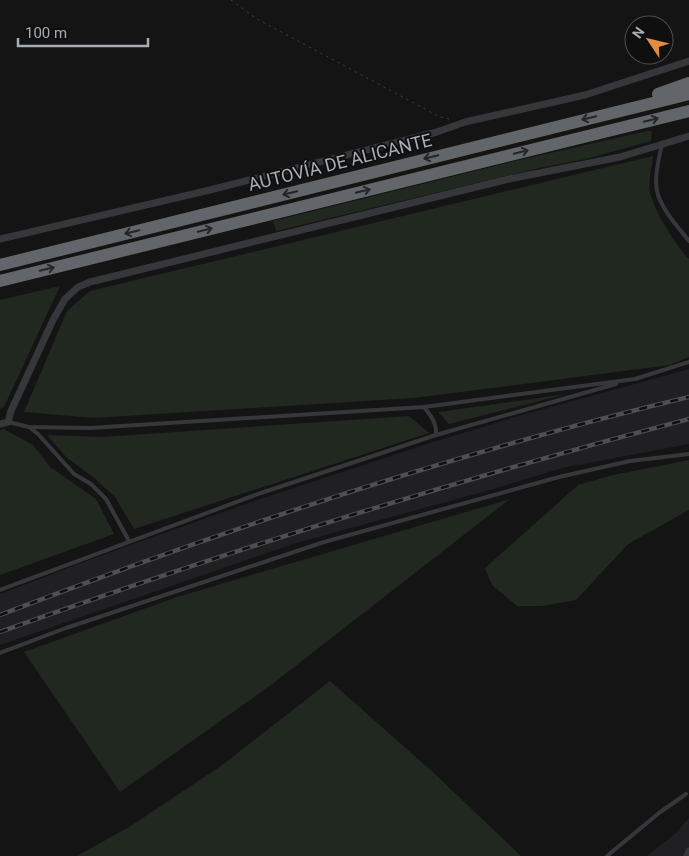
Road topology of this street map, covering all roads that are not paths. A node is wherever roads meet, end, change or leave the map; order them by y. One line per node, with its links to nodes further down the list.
1 (689, 61): 8 (street)
2 (689, 83): 4 (highway)
3 (689, 94): 4 (highway, AUTOVÍA DE ALICANTE)
4 (636, 107): 10 (highway, AUTOVÍA DE ALICANTE, one-way to 10)
5 (689, 111): 11 (highway, AUTOVÍA DE ALICANTE, one-way to 5)
6 (689, 136): 7 (street)
7 (662, 144): 9 (lane); 15 (street)
8 (0, 239)
9 (689, 241)
10 (0, 265)
11 (0, 281)
12 (689, 362): 13 (lane)
13 (631, 379): 14 (lane); 17 (lane)
14 (424, 406): 16 (lane); 17 (lane)
15 (4, 423): 16 (lane)
16 (29, 427): 19 (lane)
17 (436, 435): 19 (lane)
18 (689, 454): 21 (lane)
19 (129, 541): 20 (lane)
20 (0, 590)
21 (0, 653)
22 (688, 793): 24 (lane)
23 (689, 851): 25 (street)
24 (607, 856)
25 (688, 856)

